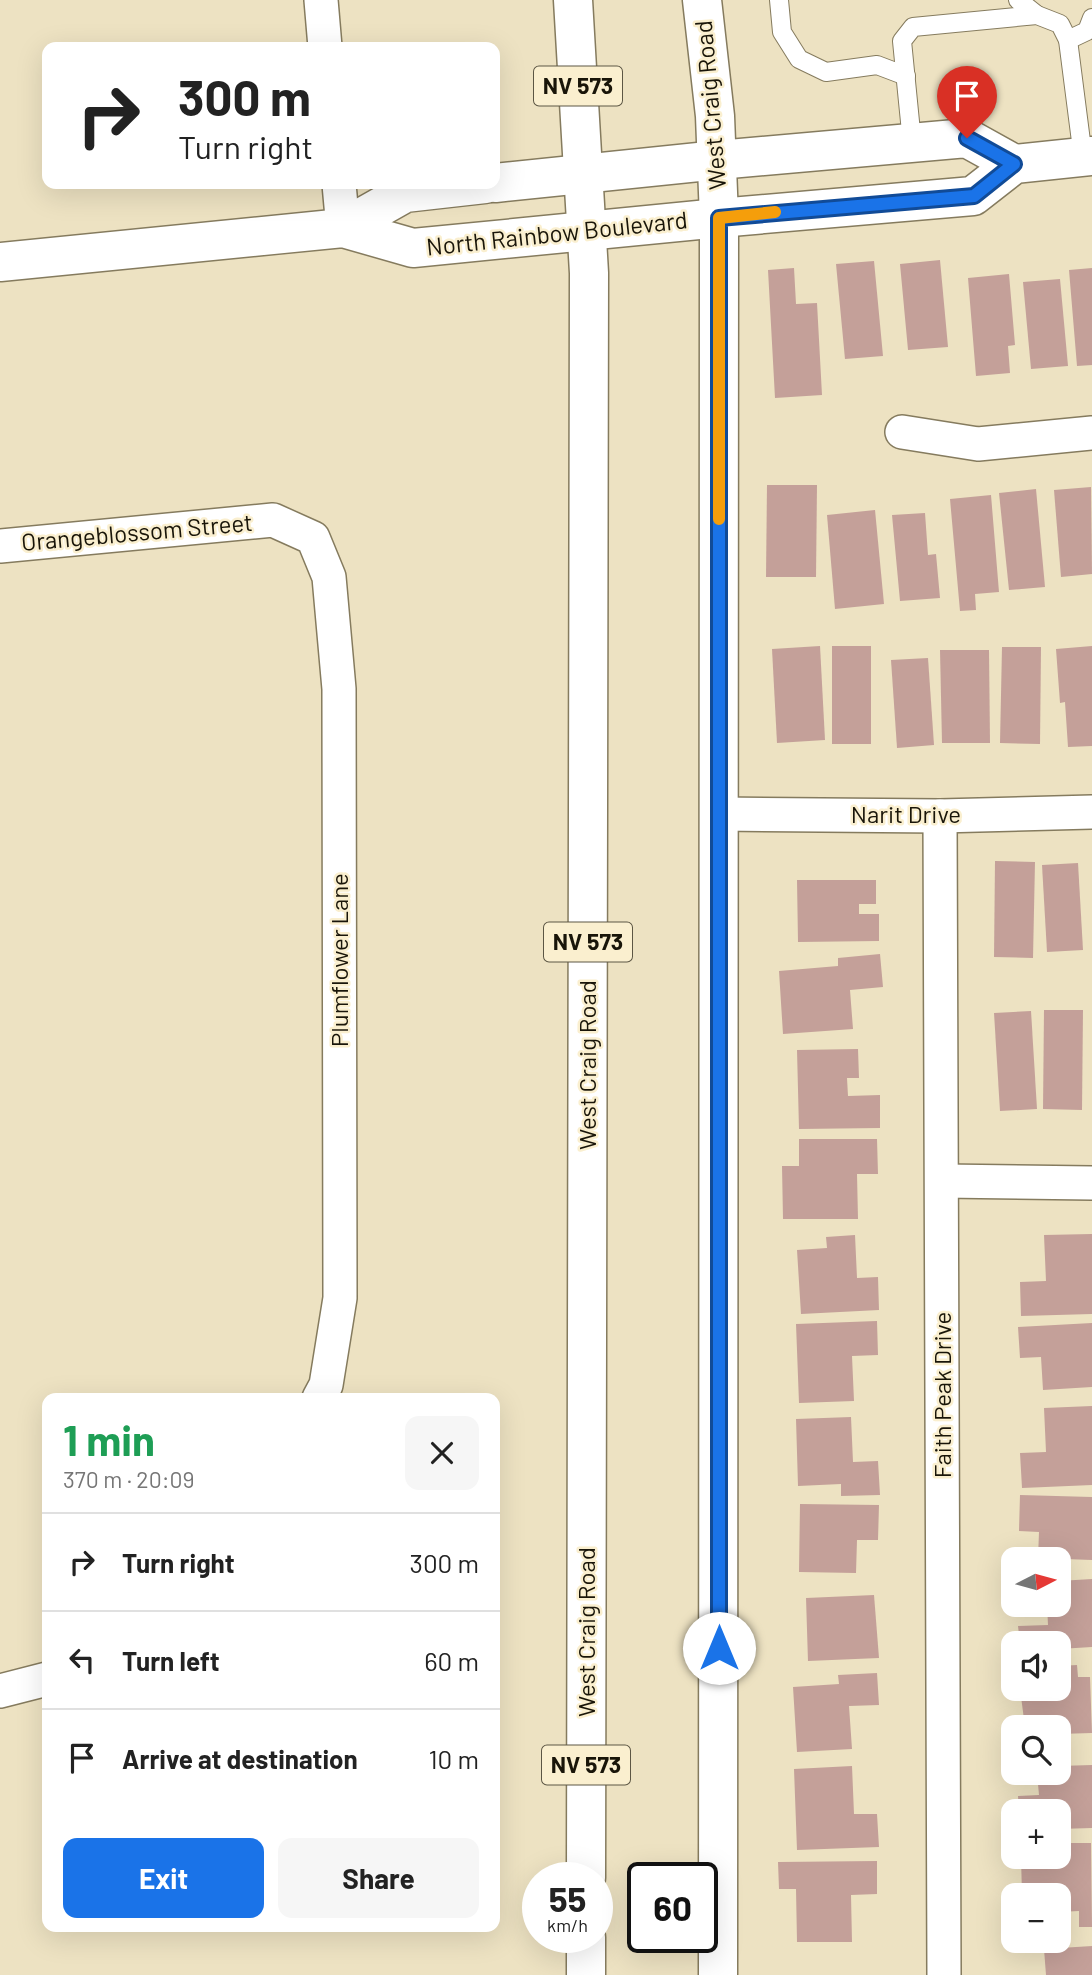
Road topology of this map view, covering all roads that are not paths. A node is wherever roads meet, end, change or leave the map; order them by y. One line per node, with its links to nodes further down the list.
1 (321, 0): 9 (street)
2 (573, 0): 15 (main road, West Craig Road / NV 573)
3 (702, 0): 13 (main road, West Craig Road)
4 (779, 0): 10 (lane)
5 (1018, 0): 6 (lane)
6 (1037, 15): 8 (lane); 10 (lane)
7 (1092, 18): 8 (lane)
8 (1068, 40): 12 (lane)
9 (325, 42)
10 (906, 76): 11 (lane)
11 (912, 142): 13 (main road); 14 (main road)
12 (1088, 156): 14 (main road)
13 (718, 160): 15 (main road); 19 (main road, West Craig Road)
14 (1014, 164): 19 (main road, North Rainbow Boulevard)
15 (584, 173): 16 (main road); 21 (main road, West Craig Road / NV 573)
16 (500, 182)
17 (339, 189): 20 (street)
18 (441, 189): 20 (main road, North Rainbow Boulevard)
19 (719, 218): 21 (main road, North Rainbow Boulevard); 28 (main road, West Craig Road)
20 (343, 228): 21 (main road, North Rainbow Boulevard); 22 (main road, North Rainbow Boulevard)
21 (589, 231): 35 (main road, West Craig Road / NV 573)
22 (0, 262)
23 (902, 432): 24 (street)
24 (1092, 433)
25 (313, 538): 26 (street, Orangeblossom Street); 32 (street, Plumflower Lane)
26 (0, 546)
27 (1092, 813): 29 (street, Narit Drive)
28 (719, 814): 29 (street, Narit Drive); 38 (main road, West Craig Road)
29 (940, 816): 30 (street, Faith Peak Drive)
30 (943, 1181): 31 (street); 39 (street, Faith Peak Drive)
31 (1092, 1183)
32 (323, 1392)
33 (42, 1680): 34 (street)
34 (0, 1691)
35 (586, 1862)
36 (586, 1953): 37 (main road)
37 (586, 1975)
38 (718, 1975)
39 (944, 1975)

